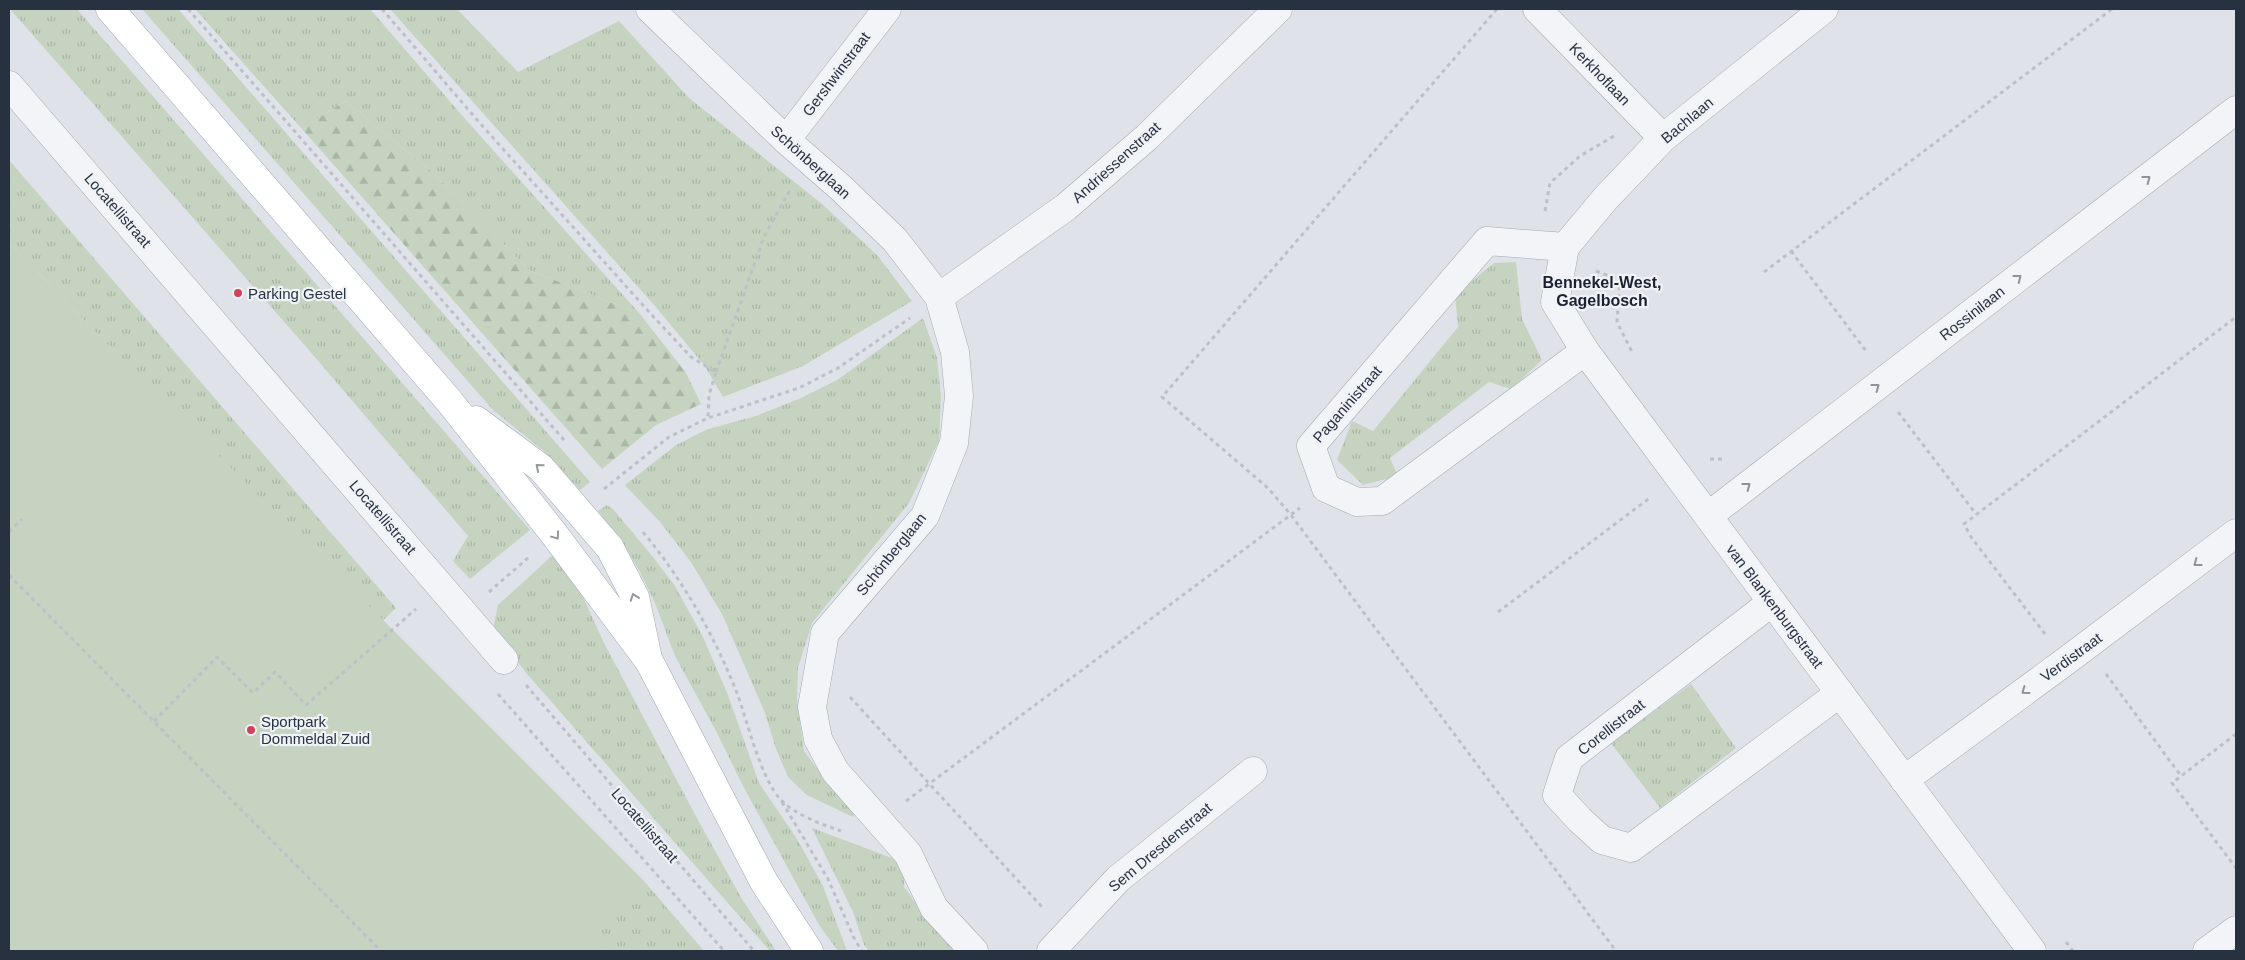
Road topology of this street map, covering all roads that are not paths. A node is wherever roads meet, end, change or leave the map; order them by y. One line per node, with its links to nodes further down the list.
1 (110, 9): 14 (main road)
2 (650, 9): 10 (street, Schönberglaan)
3 (886, 9): 10 (street, Gershwinstraat)
4 (1278, 9): 12 (street, Andriessenstraat)
5 (1537, 9): 9 (street, Kerkhoflaan)
6 (1824, 9): 9 (street, Bachlaan)
7 (9, 85): 18 (street, Locatellistraat)
8 (2236, 110): 15 (street, Rossinilaan, one-way to 8)
9 (1663, 138): 11 (street, Bachlaan)
10 (786, 140): 12 (street, Schönberglaan)
11 (1564, 253): 13 (street, van Blankenburgstraat); 13 (street, Paganinistraat)
12 (939, 297): 27 (street, Schönberglaan)
13 (1585, 351): 15 (street, van Blankenburgstraat)
14 (450, 402): 19 (main road, one-way to 19); 19 (main road, one-way to 14)
15 (1708, 516): 17 (street, van Blankenburgstraat)
16 (2236, 533): 22 (street, Verdistraat, one-way to 22)
17 (1772, 602): 20 (street, van Blankenburgstraat); 20 (street, Corellistraat)
18 (504, 660)
19 (649, 661): 26 (main road)
20 (1840, 693): 22 (street, van Blankenburgstraat)
21 (1253, 771): 24 (street, Sem Dresdenstraat)
22 (1904, 780): 25 (street, van Blankenburgstraat)
23 (2236, 930): 28 (street)
24 (1059, 943)
25 (2020, 947)
26 (809, 951)
27 (974, 951)
28 (2207, 951)

